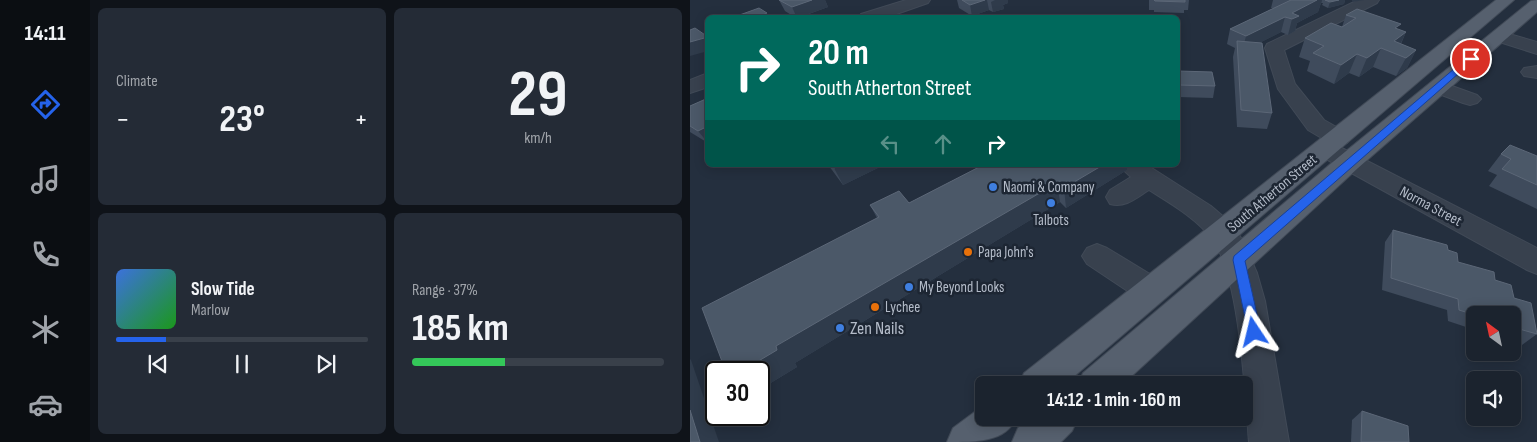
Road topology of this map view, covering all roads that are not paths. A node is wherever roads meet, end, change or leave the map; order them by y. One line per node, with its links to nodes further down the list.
1 (883, 0): 6 (street)
2 (922, 0): 6 (street)
3 (1371, 0): 14 (street, Norma Street)
4 (1506, 0): 14 (main road, South Atherton Street)
5 (1537, 4): 8 (main road, South Atherton Street)
6 (899, 8): 7 (street)
7 (877, 15)
8 (1499, 36): 9 (street); 11 (main road, South Atherton Street)
9 (1537, 48)
10 (705, 80): 12 (street)
11 (1438, 86): 13 (street); 15 (main road, South Atherton Street)
12 (690, 87)
13 (1470, 99)
14 (1332, 144): 15 (street, Norma Street); 18 (main road, South Atherton Street)
15 (1349, 162): 18 (main road, South Atherton Street); 20 (street, Norma Street)
16 (1139, 172): 17 (street); 18 (street)
17 (1119, 197)
18 (1231, 246): 21 (main road, South Atherton Street); 23 (main road, South Atherton Street); 28 (street)
19 (1097, 256): 21 (street)
20 (1537, 262)
21 (1152, 291): 22 (main road, South Atherton Street)
22 (1047, 376)
23 (1105, 376)
24 (987, 426): 26 (main road)
25 (1050, 426): 27 (main road)
26 (967, 442)
27 (1032, 442)
28 (1269, 442)

